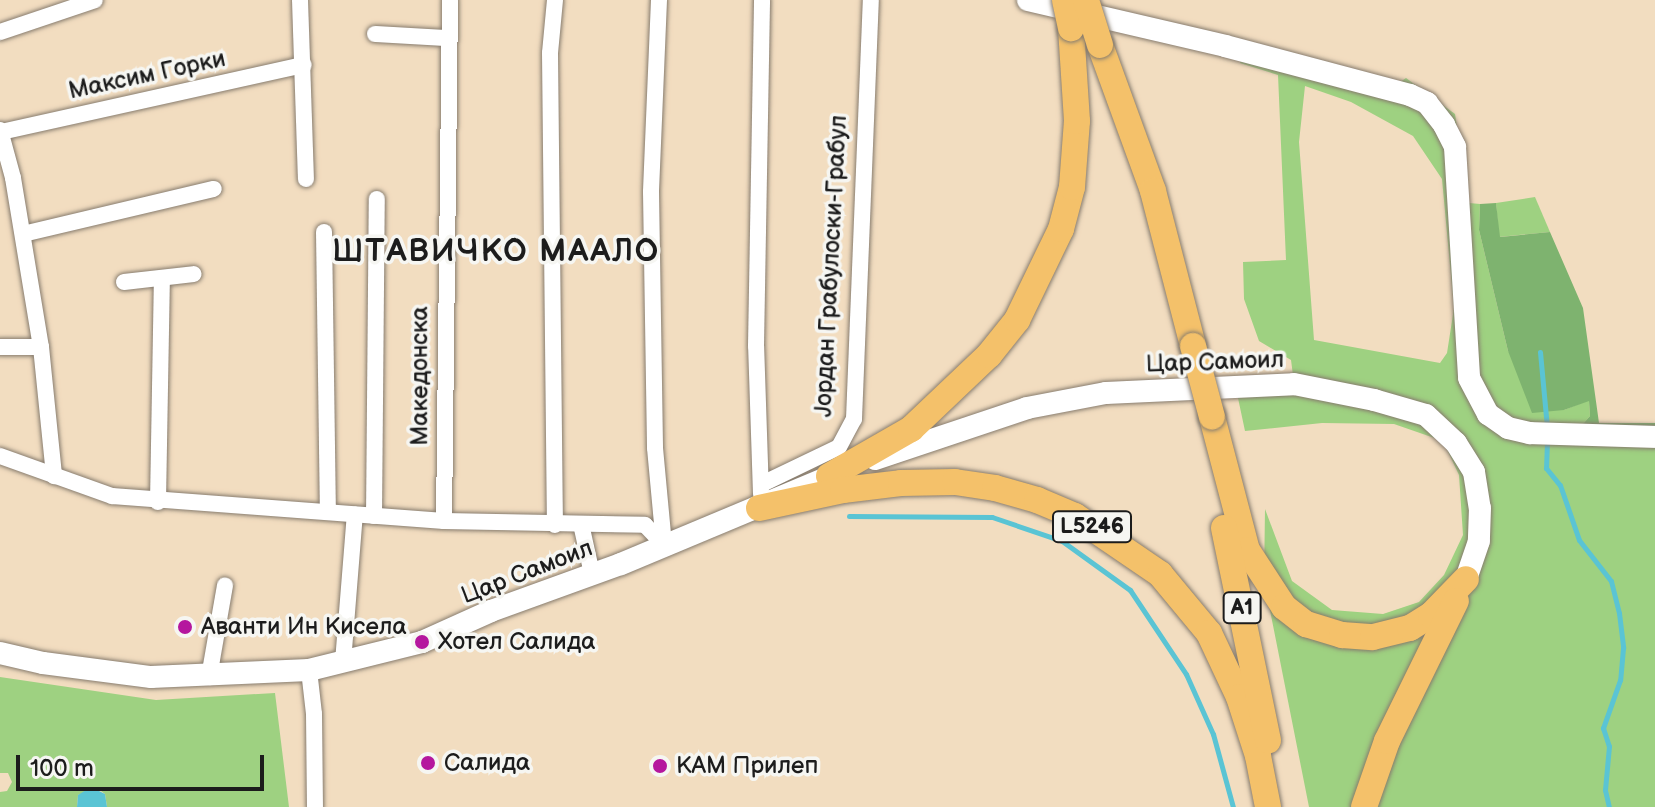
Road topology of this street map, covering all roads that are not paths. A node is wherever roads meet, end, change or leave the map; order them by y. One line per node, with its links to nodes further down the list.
1 (95, 0): 10 (street)
2 (300, 0): 13 (street)
3 (450, 0): 12 (street, Македонска)
4 (555, 0): 38 (street)
5 (659, 0): 39 (street)
6 (762, 0): 31 (street)
7 (871, 0): 31 (street, Јордан Грабулоски-Грабул)
8 (1086, 0): 26 (main road, A1, bridge)
9 (1047, 1): 27 (street); 30 (main road, L5246, bridge)
10 (0, 32)
11 (375, 34): 12 (street)
12 (446, 38): 36 (street, Македонска)
13 (304, 65): 14 (street, Максим Горки); 15 (street)
14 (0, 131): 16 (street, Максим Горки)
15 (306, 179)
16 (7, 180): 20 (street, Максим Горки)
17 (214, 189): 20 (street)
18 (377, 199): 35 (street)
19 (324, 232): 33 (street)
20 (23, 234): 25 (street, Максим Горки)
21 (194, 274): 22 (street)
22 (162, 278): 23 (street); 32 (street)
23 (124, 282)
24 (0, 347): 25 (street)
25 (41, 347): 29 (street, Максим Горки)
26 (1204, 414): 41 (main road, L5246); 49 (main road, A1)
27 (1655, 437)
28 (0, 456): 29 (street)
29 (54, 476): 32 (street)
30 (829, 476): 31 (street, L5246); 41 (street, Цар Самоил / L5246)
31 (760, 496): 39 (street, Цар Самоил / L5246); 48 (main road, L5246)
32 (158, 502): 33 (street)
33 (328, 512): 34 (street)
34 (355, 514): 35 (street); 44 (street)
35 (374, 516): 36 (street)
36 (444, 521): 38 (street)
37 (581, 524): 38 (street); 39 (street); 40 (street)
38 (555, 525)
39 (664, 545): 40 (street, Цар Самоил / L5246)
40 (592, 574): 44 (street, Цар Самоил / L5246)
41 (1466, 579): 50 (main road, L5246)
42 (225, 585): 46 (street)
43 (0, 653): 46 (street, Цар Самоил / L5246)
44 (343, 662): 45 (street, Цар Самоил / L5246)
45 (309, 670): 46 (street, Цар Самоил / L5246); 47 (street)
46 (209, 677)
47 (315, 807)
48 (1268, 807)
49 (1280, 807)
50 (1364, 807)

